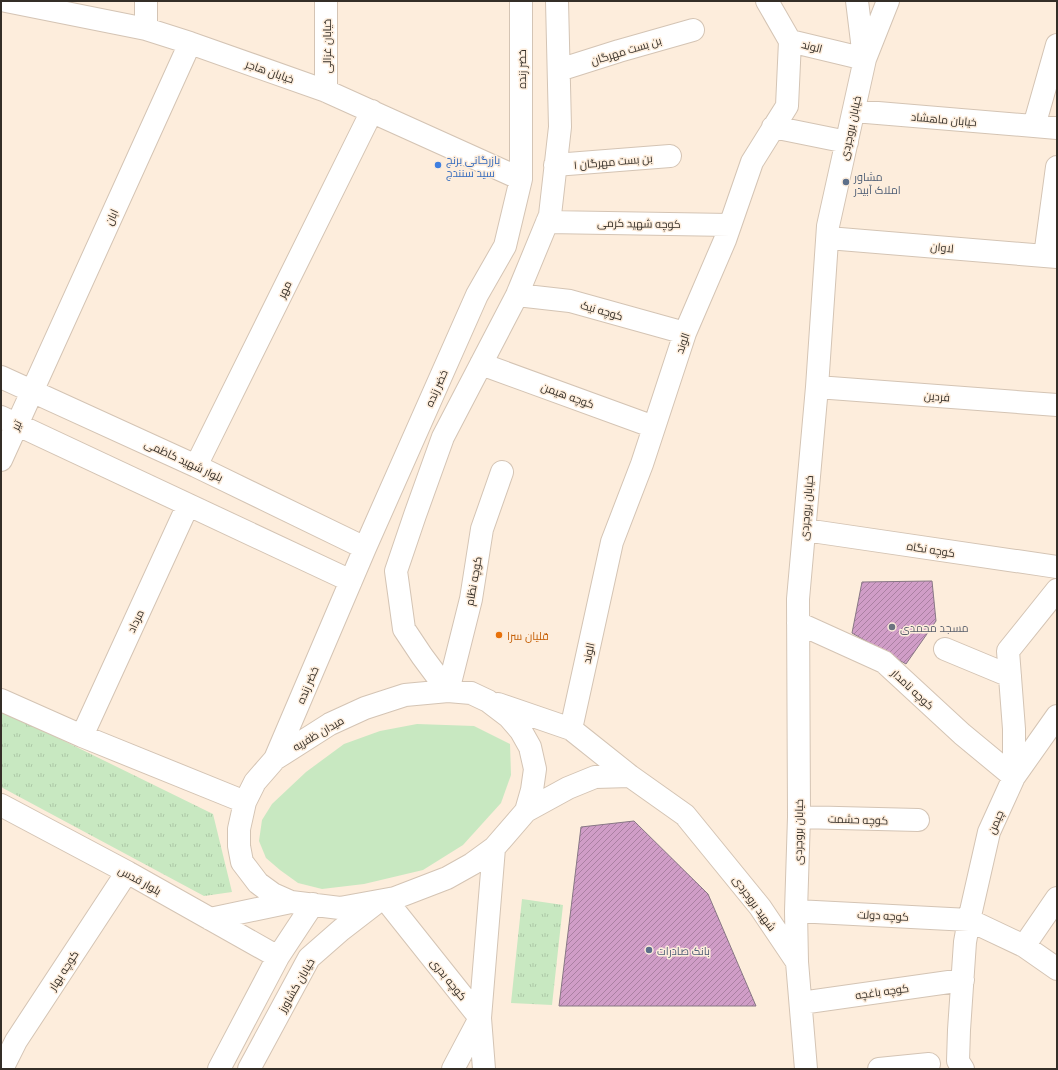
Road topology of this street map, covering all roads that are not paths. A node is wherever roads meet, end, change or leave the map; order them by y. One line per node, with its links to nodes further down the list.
1 (6, 1): 9 (street, خیابان هاجر)
2 (146, 1): 9 (street)
3 (326, 1): 16 (street, خیابان غزالی)
4 (521, 1): 26 (street, خضر زنده)
5 (557, 1): 15 (street)
6 (767, 1): 11 (street)
7 (857, 1): 14 (street, خیابان بروجردی)
8 (888, 1): 14 (street, خیابان بروجردی)
9 (146, 28): 12 (street, خیابان هاجر)
10 (692, 30): 15 (street, بن بست مهرگان)
11 (790, 41): 14 (street, الوند); 20 (street, الوند)
12 (190, 44): 16 (street, خیابان هاجر); 36 (street, ابان)
13 (1057, 45): 19 (street)
14 (865, 59): 18 (street, خیابان بروجردی)
15 (559, 70): 24 (street)
16 (326, 91): 17 (street, خیابان هاجر)
17 (372, 111): 26 (street, خیابان هاجر); 41 (street, مهر)
18 (854, 111): 19 (street, خیابان ماهشاد); 22 (street, خیابان بروجردی)
19 (1034, 126): 21 (street, خیابان ماهشاد)
20 (774, 127): 22 (street); 28 (street, الوند)
21 (1057, 128)
22 (847, 142): 29 (street, خیابان بروجردی)
23 (670, 156): 24 (street, بن بست مهرگان ۱)
24 (556, 165): 27 (street)
25 (1057, 167): 30 (street)
26 (521, 179): 45 (street, خضر زنده)
27 (547, 222): 28 (street, کوچه شهید کرمی); 31 (street)
28 (730, 225): 32 (street, الوند)
29 (828, 238): 30 (street, لاوان); 35 (street, خیابان بروجردی)
30 (1051, 256)
31 (517, 295): 32 (street, کوچه نیک); 33 (street)
32 (685, 333): 39 (street, الوند)
33 (481, 364): 39 (street, کوچه هیمن); 52 (street)
34 (1, 377): 36 (street, بلوار شهید کاظمی)
35 (817, 387): 37 (street, فردین); 44 (street, خیابان بروجردی)
36 (33, 391): 38 (street, تیر); 41 (street, بلوار شهید کاظمی)
37 (1057, 405)
38 (9, 421): 40 (street, تیر); 43 (street)
39 (654, 427): 56 (street, الوند)
40 (1, 460)
41 (196, 466): 45 (street, بلوار شهید کاظمی)
42 (502, 472): 52 (street, کوچه نظام)
43 (188, 505): 47 (street); 57 (street, مرداد)
44 (804, 530): 46 (street, کوچه نگاه); 49 (street, خیابان بروجردی)
45 (365, 548): 47 (street, خضر زنده)
46 (1057, 567)
47 (351, 581): 58 (street, خضر زنده)
48 (1057, 590): 51 (street, چیمن)
49 (798, 623): 60 (street, کوچه نامدار); 64 (street, خیابان بروجردی)
50 (945, 649): 51 (street)
51 (1010, 676): 60 (street, چیمن)
52 (448, 691): 54 (street, میدان ظفریه); 58 (street, میدان ظفریه)
53 (1, 700): 57 (street)
54 (488, 701): 56 (street, شهید بروجردی); 63 (street, میدان ظفریه)
55 (1057, 716): 60 (street)
56 (571, 729): 59 (street, شهید بروجردی)
57 (82, 736): 61 (street)
58 (276, 759): 61 (street, میدان ظفریه)
59 (630, 776): 63 (street); 77 (street, شهید بروجردی)
60 (1014, 777): 74 (street, چیمن)
61 (245, 802): 70 (street, میدان ظفریه)
62 (1, 805): 67 (street, بلوار قدس)
63 (526, 811): 66 (street, میدان ظفریه)
64 (799, 817): 65 (street, کوچه حشمت); 72 (street, خیابان بروجردی)
65 (918, 820)
66 (494, 848): 69 (street, میدان ظفریه); 81 (street)
67 (127, 872): 73 (street, بلوار قدس); 82 (street, کوچه بهار)
68 (1057, 898): 75 (street)
69 (383, 901): 71 (street, میدان ظفریه); 81 (street, کوچه بدری); 86 (street, خیابان کشاورز)
70 (291, 902): 71 (street, میدان ظفریه); 73 (street)
71 (313, 904): 76 (street)
72 (796, 911): 74 (street, کوچه دولت); 77 (street, خیابان بروجردی)
73 (210, 919): 76 (street, بلوار قدس)
74 (969, 920): 75 (street); 79 (street, چیمن)
75 (1024, 946): 78 (street)
76 (278, 957): 85 (street)
77 (797, 962): 80 (street, شهید بروجردی)
78 (1057, 969)
79 (963, 980): 80 (street, کوچه باغچه); 91 (street, چیمن)
80 (801, 1003): 89 (street, شهید بروجردی)
81 (480, 1018): 87 (street); 88 (street)
82 (8, 1037): 84 (street, کوچه بهار)
83 (929, 1064): 90 (street)
84 (2, 1069)
85 (220, 1069)
86 (249, 1069)
87 (453, 1069)
88 (484, 1069)
89 (806, 1069)
90 (879, 1069)
91 (963, 1069)

